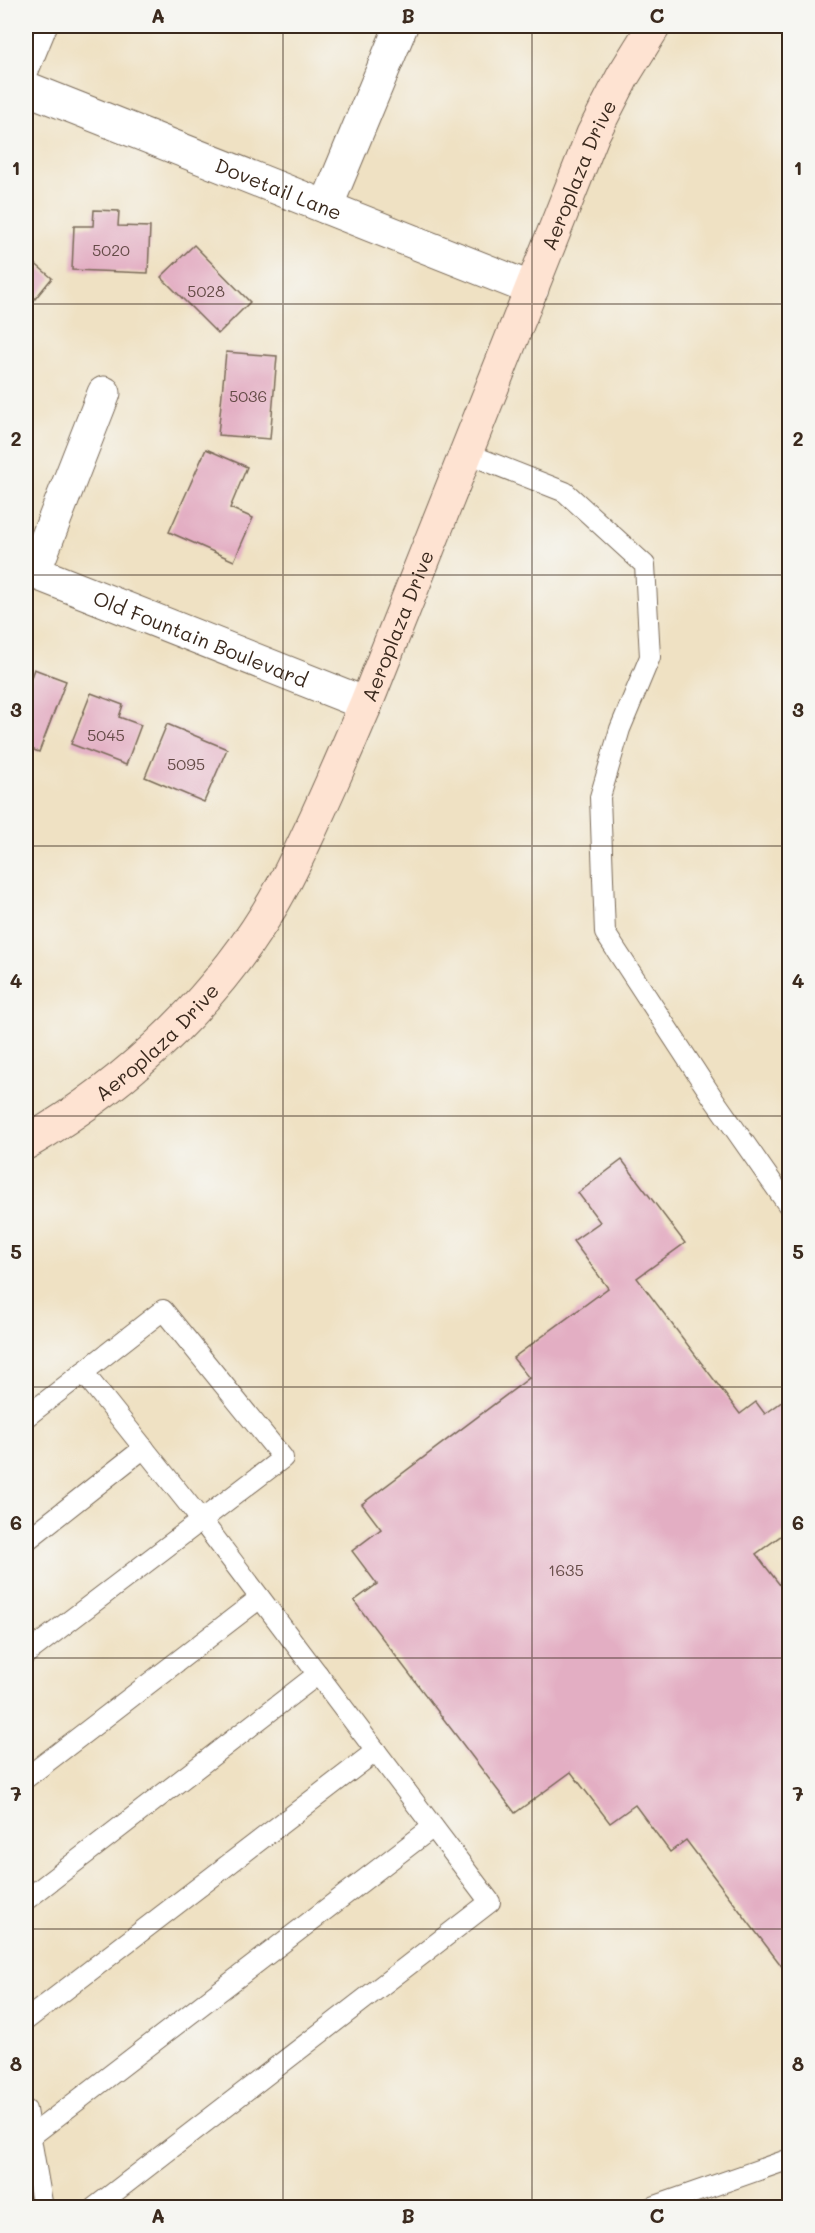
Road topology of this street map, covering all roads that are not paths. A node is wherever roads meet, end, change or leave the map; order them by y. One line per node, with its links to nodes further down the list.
1 (47, 26): 4 (lane)
2 (654, 26): 7 (street, Aeroplaza Drive)
3 (392, 28): 6 (street)
4 (26, 77)
5 (26, 88): 6 (street, Dovetail Lane)
6 (326, 207): 7 (street, Dovetail Lane)
7 (532, 289): 9 (street, Aeroplaza Drive)
8 (104, 393): 10 (street, Old Fountain Boulevard)
9 (466, 453): 11 (street, Aeroplaza Drive); 13 (lane)
10 (30, 571): 11 (street, Old Fountain Boulevard)
11 (366, 704): 12 (street, Aeroplaza Drive)
12 (26, 1143)
13 (788, 1205)
14 (83, 1372): 15 (lane); 16 (lane); 17 (lane)
15 (26, 1417)
16 (144, 1448): 17 (lane); 18 (lane)
17 (201, 1521): 19 (lane); 20 (lane)
18 (26, 1540)
19 (260, 1598): 21 (lane); 23 (lane)
20 (26, 1654)
21 (318, 1674): 22 (lane); 25 (lane)
22 (376, 1750): 24 (lane); 26 (lane)
23 (26, 1778)
24 (433, 1827): 28 (lane); 31 (lane)
25 (26, 1899)
26 (26, 2020)
27 (26, 2110): 28 (lane)
28 (30, 2137): 30 (lane)
29 (789, 2159): 32 (lane)
30 (43, 2208)
31 (94, 2208)
32 (650, 2208)

